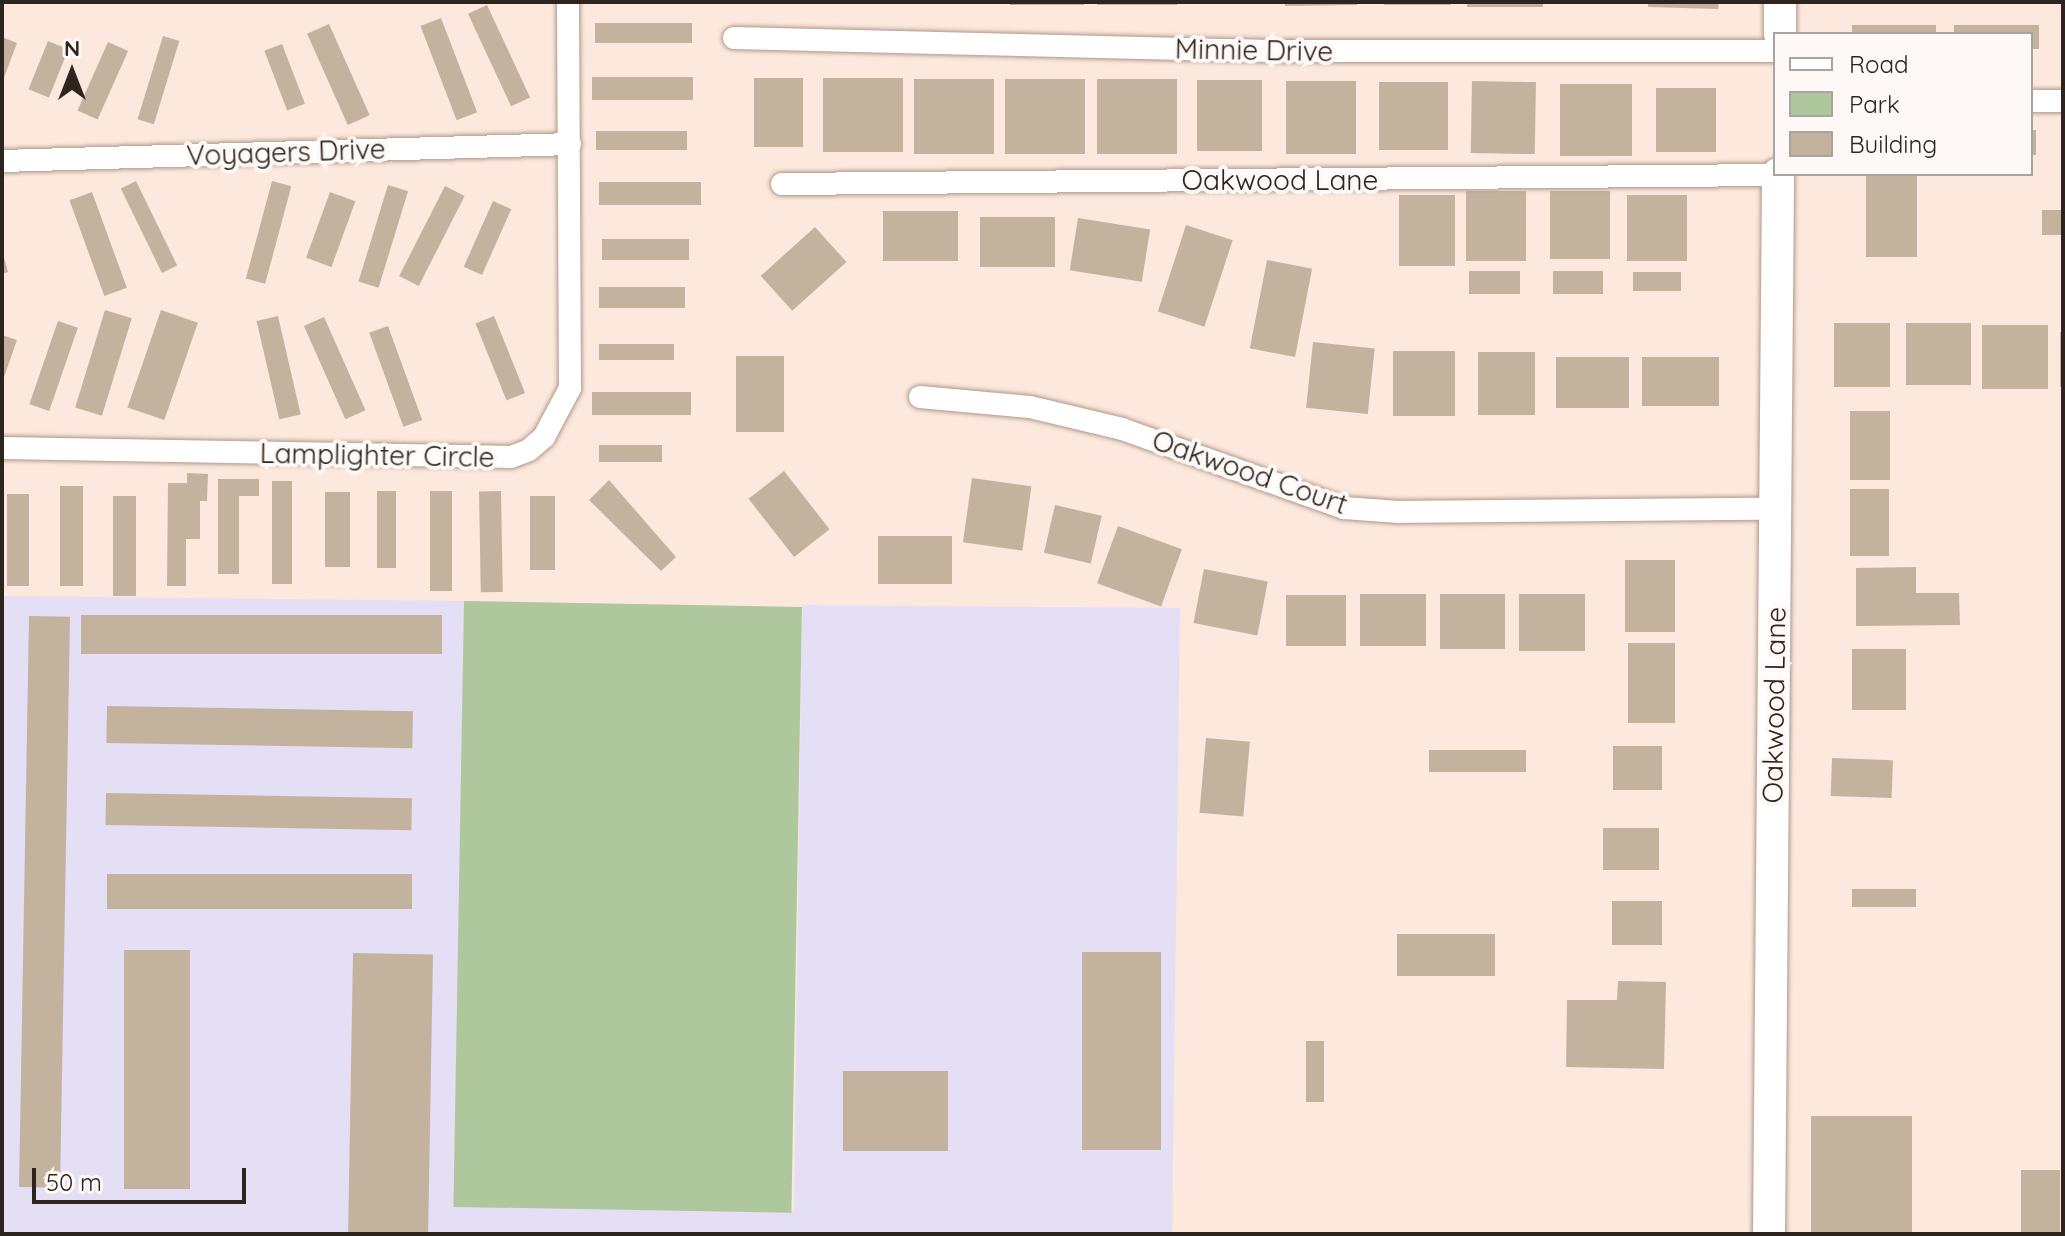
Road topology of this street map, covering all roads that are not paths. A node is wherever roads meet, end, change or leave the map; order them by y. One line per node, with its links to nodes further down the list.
1 (568, 2): 8 (street, Lamplighter Circle)
2 (1780, 2): 3 (street)
3 (1780, 32)
4 (734, 38): 5 (street, Minnie Drive)
5 (1773, 51)
6 (2033, 101): 7 (street)
7 (2062, 101)
8 (570, 144): 9 (street, Voyagers Drive); 14 (street, Lamplighter Circle)
9 (2, 161)
10 (1773, 175): 12 (street, Oakwood Lane)
11 (1778, 176): 15 (street, Oakwood Lane)
12 (782, 184)
13 (920, 397): 15 (street, Oakwood Court)
14 (2, 448)
15 (1776, 509): 16 (street, Oakwood Lane)
16 (1769, 1234)

